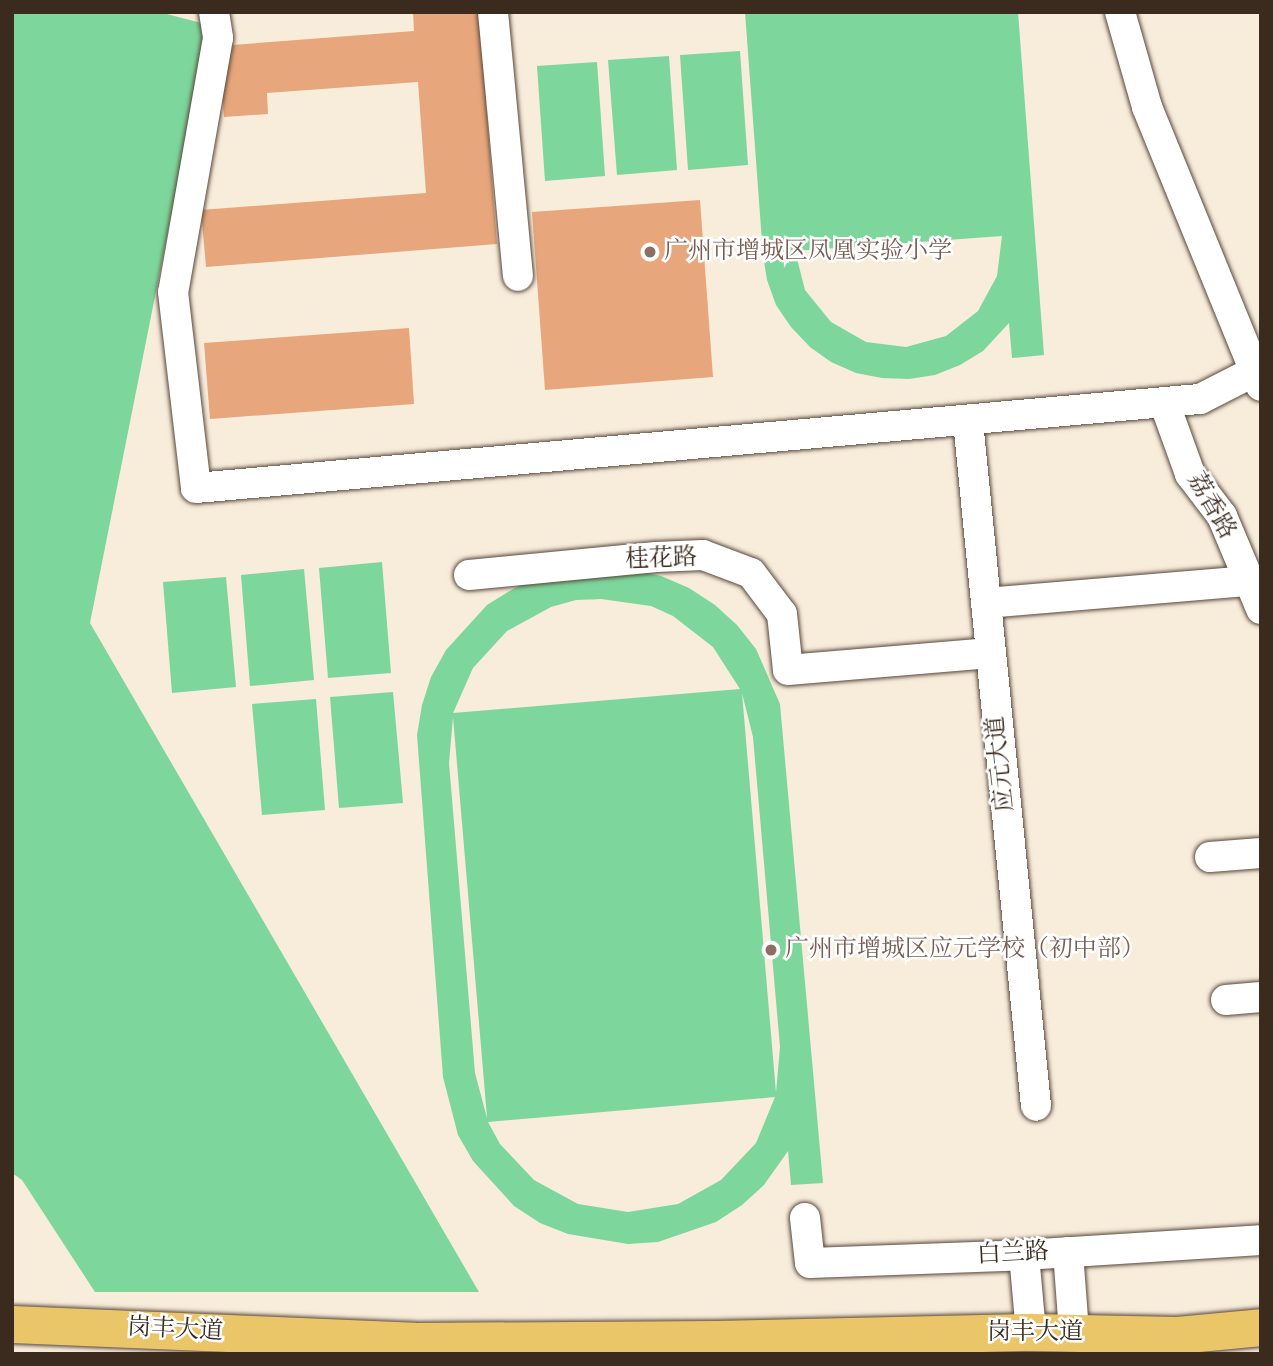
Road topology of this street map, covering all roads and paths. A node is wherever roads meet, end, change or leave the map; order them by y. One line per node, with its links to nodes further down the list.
1 (214, 12): 7 (street)
2 (493, 12): 4 (street)
3 (1120, 12): 5 (street)
4 (517, 276)
5 (1258, 379): 6 (street)
6 (1164, 402): 7 (street); 9 (street, 荔香路)
7 (968, 421): 10 (street, 应元大道)
8 (469, 575): 12 (street, 桂花路)
9 (1249, 581): 10 (street); 11 (street, 荔香路)
10 (986, 603): 12 (street, 应元大道)
11 (1261, 609)
12 (990, 653): 17 (street, 应元大道)
13 (1261, 853): 14 (street)
14 (1210, 857)
15 (1261, 997): 16 (street)
16 (1226, 1000)
17 (1036, 1106)
18 (805, 1218): 21 (street, 白兰路)
19 (1261, 1240): 20 (street, 白兰路)
20 (1068, 1252): 21 (street, 白兰路); 25 (street)
21 (1024, 1255): 24 (street)
22 (12, 1324): 24 (main road, 岗丰大道)
23 (1261, 1327): 25 (main road, 岗丰大道)
24 (1031, 1332): 25 (main road, 岗丰大道)
25 (1074, 1332)

